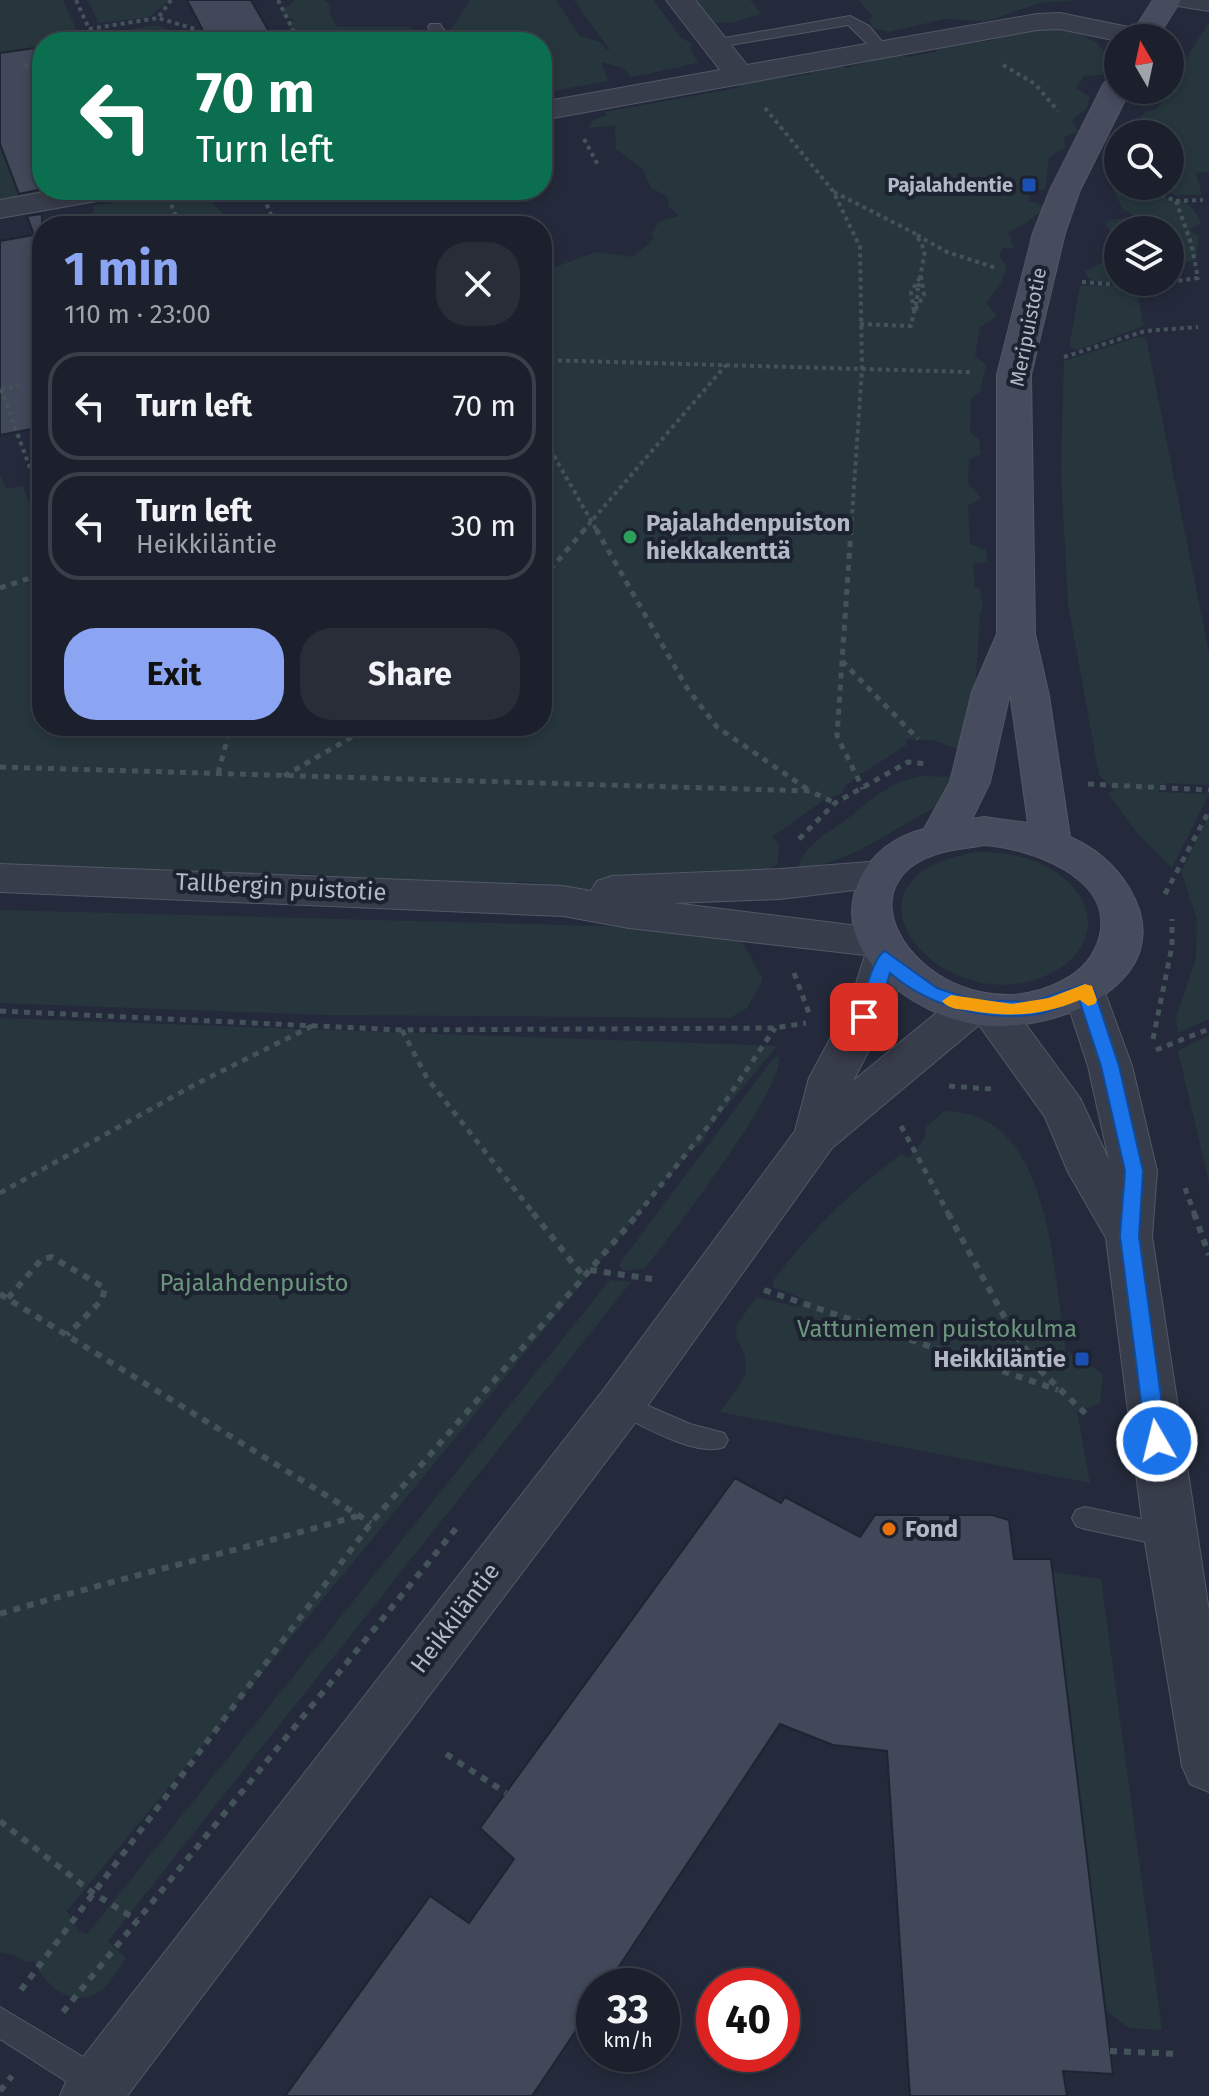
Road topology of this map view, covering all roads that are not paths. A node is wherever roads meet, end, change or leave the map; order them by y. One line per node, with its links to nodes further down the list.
1 (680, 0): 9 (street)
2 (1167, 0): 5 (main road)
3 (1188, 0): 4 (street)
4 (1209, 3)
5 (1152, 24)
6 (435, 27): 8 (lane)
7 (1104, 31): 10 (street)
8 (438, 32)
9 (713, 44): 10 (lane); 11 (street)
10 (882, 50): 11 (street)
11 (739, 75): 13 (street)
12 (1108, 104): 16 (main road, Meripuistotie)
13 (552, 109)
14 (51, 200): 15 (street)
15 (0, 209)
16 (1016, 634): 17 (main road, Meripuistotie); 18 (main road, Meripuistotie)
17 (940, 836): 18 (main road); 19 (main road)
18 (1051, 844): 23 (main road)
19 (881, 875): 21 (street, Tallbergin puistotie); 22 (main road)
20 (0, 878): 21 (street, Tallbergin puistotie)
21 (563, 901): 22 (street, Tallbergin puistotie)
22 (881, 949): 24 (main road); 25 (street, Heikkiläntie)
23 (1085, 990): 24 (main road); 26 (street)
24 (982, 1008): 25 (street, Heikkiläntie); 26 (street)
25 (816, 1136): 27 (street, Heikkiläntie)
26 (1129, 1236): 30 (street)
27 (621, 1404): 28 (lane); 33 (street, Heikkiläntie)
28 (715, 1440)
29 (1085, 1518): 30 (lane)
30 (1170, 1536): 31 (street)
31 (1209, 1766)
32 (0, 2022): 33 (lane)
33 (95, 2090)

